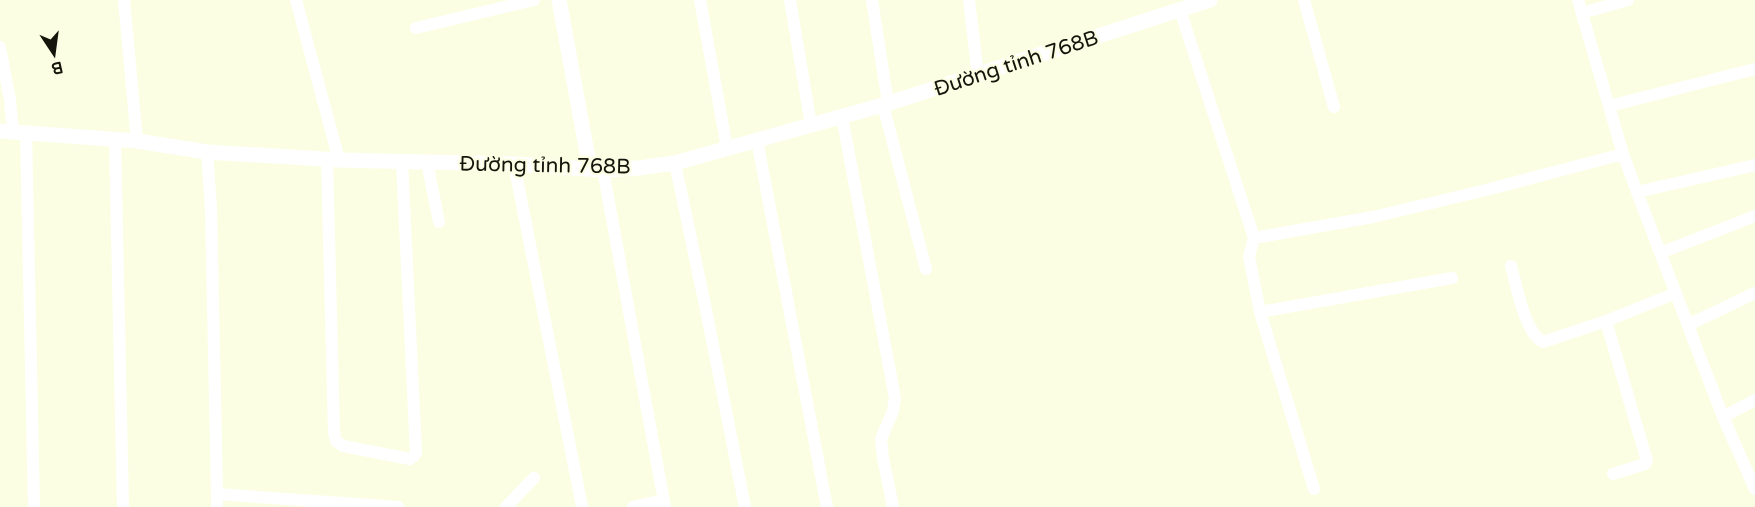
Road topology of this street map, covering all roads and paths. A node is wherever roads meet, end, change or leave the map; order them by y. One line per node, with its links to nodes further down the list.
1 (124, 0): 27 (street)
2 (296, 0): 31 (street)
3 (534, 0): 15 (street)
4 (559, 0): 37 (street)
5 (700, 0): 28 (street)
6 (790, 0): 23 (street)
7 (872, 0): 19 (street)
8 (969, 0): 18 (street)
9 (1210, 0): 13 (street, Đường tỉnh 768B)
10 (1304, 0): 21 (street)
11 (1578, 0): 14 (street)
12 (1628, 0): 14 (street)
13 (1180, 10): 18 (street, Đường tỉnh 768B); 41 (street)
14 (1582, 13): 20 (street)
15 (416, 28)
16 (0, 47): 24 (street)
17 (1755, 69): 20 (street)
18 (978, 76): 19 (street, Đường tỉnh 768B)
19 (886, 104): 22 (street, Đường tỉnh 768B); 44 (street)
20 (1609, 106): 30 (street)
21 (1334, 107)
22 (842, 117): 23 (street, Đường tỉnh 768B); 68 (street)
23 (811, 125): 26 (street, Đường tỉnh 768B)
24 (13, 132): 25 (street, Đường tỉnh 768B); 59 (street)
25 (115, 140): 27 (street, Đường tỉnh 768B); 60 (street)
26 (756, 140): 28 (street, Đường tỉnh 768B); 67 (street)
27 (137, 141): 29 (street, Đường tỉnh 768B)
28 (727, 148): 34 (street, Đường tỉnh 768B)
29 (207, 152): 31 (street, Đường tỉnh 768B); 57 (street)
30 (1623, 154): 38 (street); 41 (street)
31 (333, 160): 32 (street, Đường tỉnh 768B); 32 (street)
32 (402, 162): 33 (street, Đường tỉnh 768B)
33 (427, 162): 35 (street, Đường tỉnh 768B); 40 (street)
34 (675, 163): 37 (street, Đường tỉnh 768B); 66 (street)
35 (514, 165): 37 (street, Đường tỉnh 768B); 64 (street)
36 (1755, 165): 38 (street)
37 (596, 170): 58 (street)
38 (1637, 192): 42 (street)
39 (1755, 216): 42 (street)
40 (439, 222)
41 (1254, 238): 48 (street)
42 (1660, 253): 46 (street)
43 (1511, 266): 49 (street)
44 (926, 269)
45 (1452, 278): 48 (street)
46 (1676, 293): 49 (street); 50 (street)
47 (1755, 293): 50 (street)
48 (1260, 312): 55 (street)
49 (1606, 321): 53 (street)
50 (1688, 325): 52 (street)
51 (1755, 400): 52 (street)
52 (1723, 417): 56 (street)
53 (1613, 474)
54 (534, 478): 63 (street)
55 (1314, 489)
56 (1755, 489)
57 (217, 494): 61 (street); 62 (street)
58 (664, 503): 65 (street)
59 (34, 507)
60 (123, 507)
61 (217, 507)
62 (398, 507)
63 (506, 507)
64 (582, 507)
65 (633, 507)
66 (745, 507)
67 (827, 507)
68 (893, 507)

